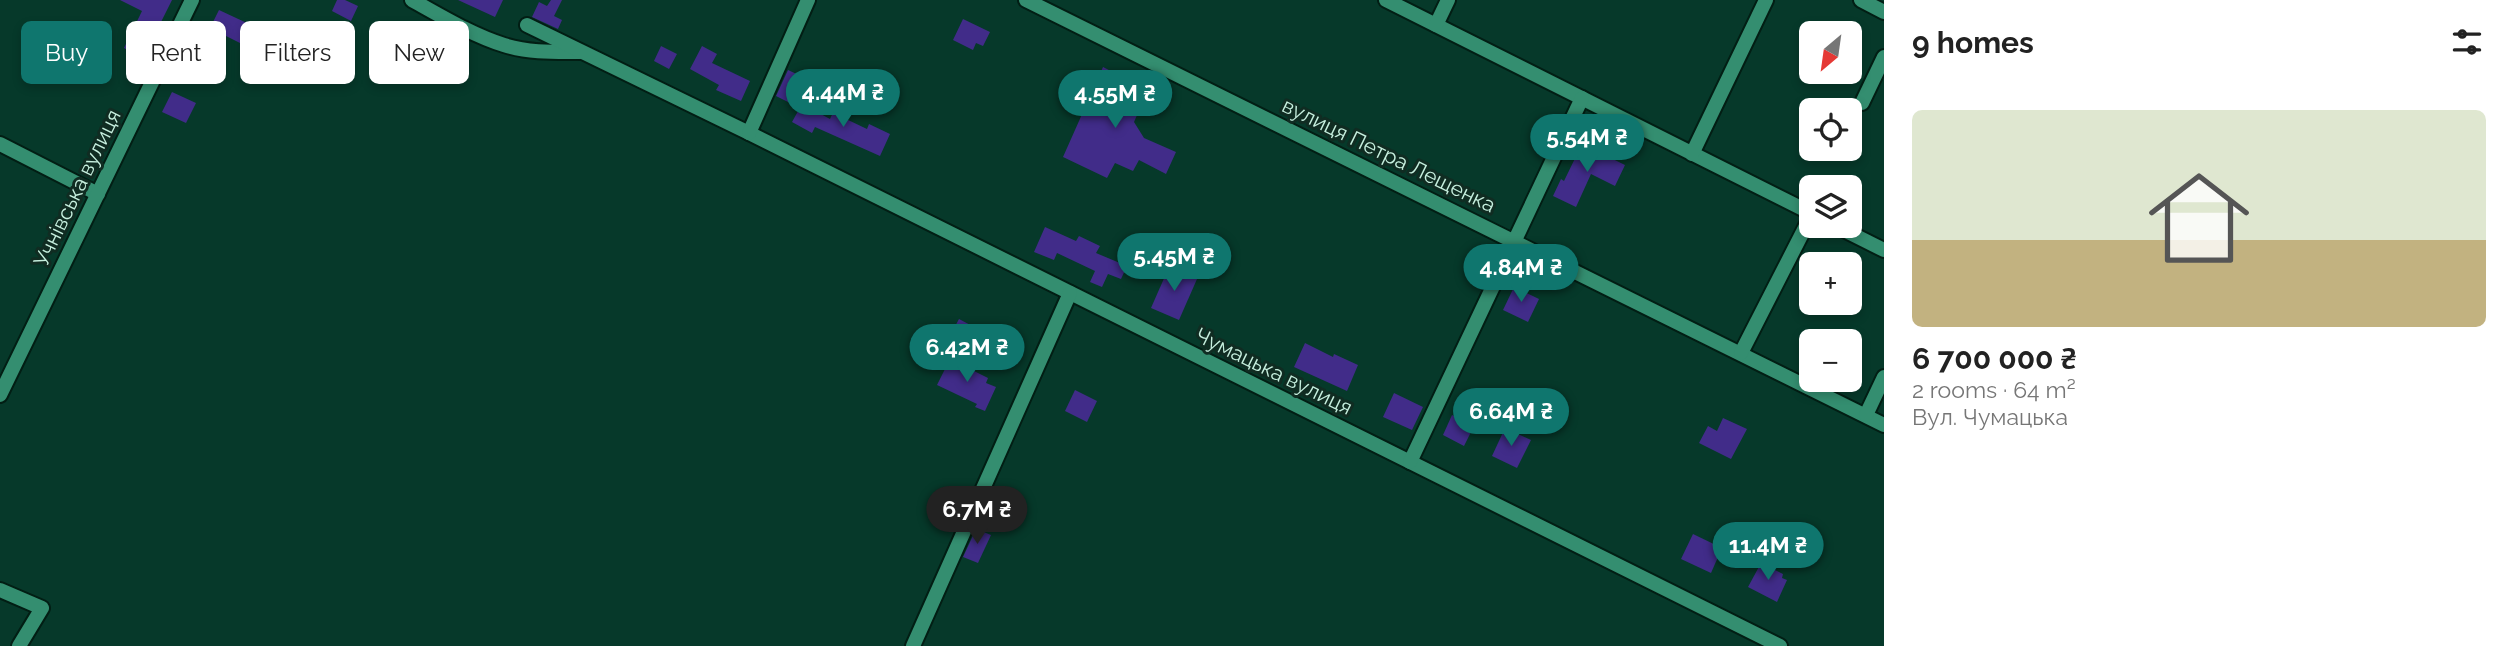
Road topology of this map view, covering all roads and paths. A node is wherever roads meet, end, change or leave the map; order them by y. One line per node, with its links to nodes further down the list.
1 (192, 0): 19 (street, Учнівська вулиця)
2 (412, 0): 12 (street)
3 (808, 0): 16 (street)
4 (1026, 0): 23 (street, вулиця Петра Лещенка)
5 (1386, 0): 11 (street)
6 (1448, 0): 11 (street)
7 (1766, 0): 18 (street)
8 (1861, 0): 9 (street)
9 (1884, 12)
10 (527, 25): 12 (street, Чумацька вулиця)
11 (1436, 25): 14 (street)
12 (585, 52): 16 (street, Чумацька вулиця)
13 (1884, 57): 15 (street)
14 (1582, 98): 18 (street); 23 (street)
15 (1862, 101)
16 (749, 133): 25 (street, Чумацька вулиця)
17 (0, 144): 19 (street)
18 (1692, 154): 20 (street)
19 (99, 194): 28 (street, Учнівська вулиця)
20 (1799, 208)
21 (1799, 238): 26 (street)
22 (1860, 238): 24 (street)
23 (1516, 241): 26 (street, вулиця Петра Лещенка); 31 (street)
24 (1884, 250)
25 (1070, 293): 31 (street, Чумацька вулиця); 34 (street)
26 (1741, 353): 29 (street, вулиця Петра Лещенка)
27 (1884, 377): 29 (street)
28 (0, 395)
29 (1866, 415): 30 (street, вулиця Петра Лещенка)
30 (1884, 425)
31 (1410, 463): 35 (street, Чумацька вулиця)
32 (0, 590): 33 (street)
33 (19, 646)
34 (914, 646)
35 (1780, 646)

